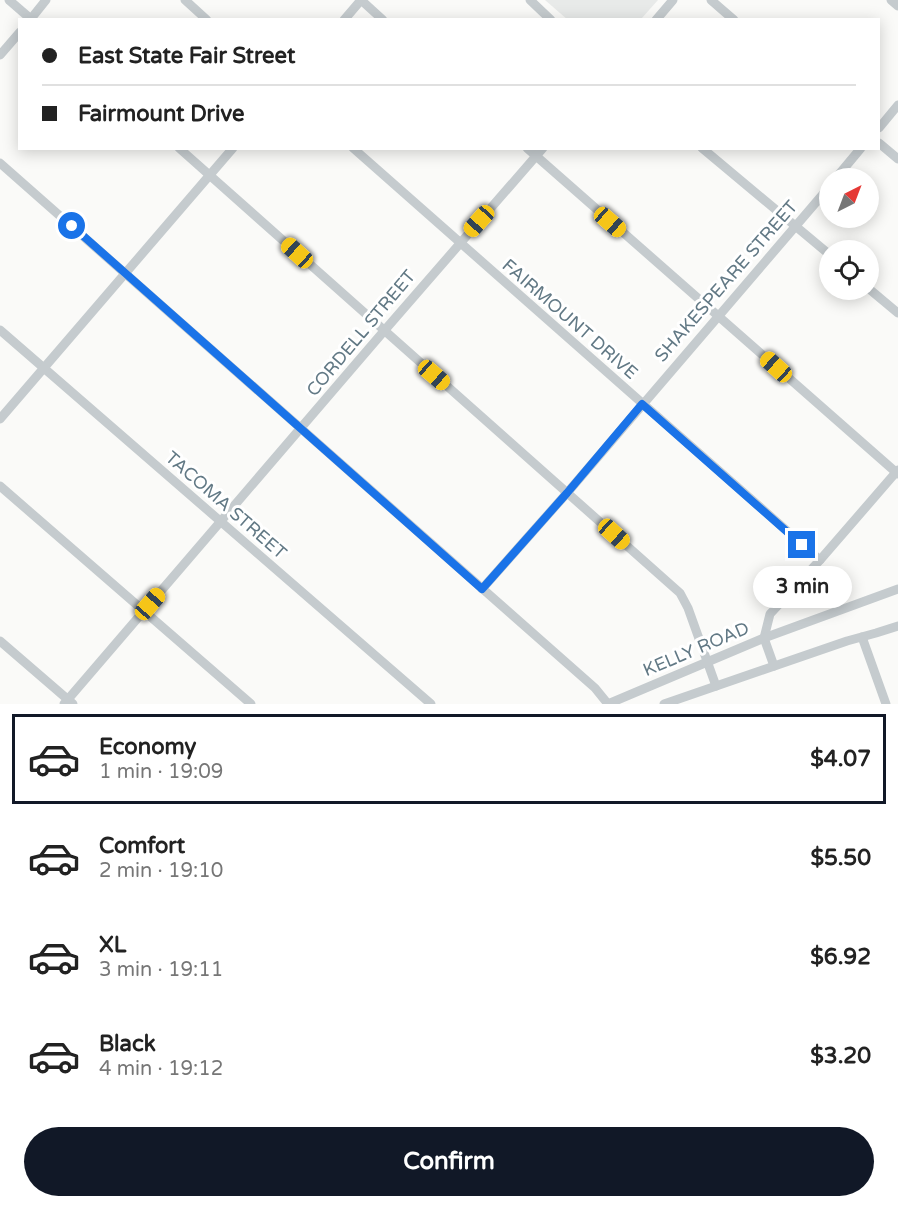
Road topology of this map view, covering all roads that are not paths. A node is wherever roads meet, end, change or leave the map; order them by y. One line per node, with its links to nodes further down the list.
1 (9, 0): 10 (street)
2 (46, 0): 11 (street)
3 (185, 0): 12 (street)
4 (361, 0): 13 (street); 14 (street)
5 (530, 0): 15 (street)
6 (673, 0): 16 (street)
7 (711, 0): 17 (street)
8 (891, 0): 9 (street)
9 (898, 6)
10 (30, 18)
11 (32, 18)
12 (205, 18)
13 (346, 18)
14 (381, 18)
15 (549, 18)
16 (658, 18)
17 (732, 18)
18 (18, 34): 19 (street)
19 (0, 55)
20 (898, 105): 21 (street)
21 (880, 127)
22 (880, 144): 31 (street)
23 (180, 150): 34 (street)
24 (231, 150): 34 (street)
25 (355, 150): 37 (street, FAIRMOUNT DRIVE)
26 (529, 150): 30 (street)
27 (541, 150): 30 (street, CORDELL STREET)
28 (704, 150): 36 (street)
29 (859, 150): 33 (street)
30 (536, 156): 37 (street, CORDELL STREET); 42 (street)
31 (898, 159)
32 (0, 164): 39 (street)
33 (844, 168)
34 (209, 176): 39 (street); 44 (street)
35 (819, 199): 36 (street, SHAKESPEARE STREET)
36 (795, 226): 38 (street); 42 (street, SHAKESPEARE STREET)
37 (460, 243): 44 (street, CORDELL STREET); 46 (street, FAIRMOUNT DRIVE)
38 (819, 246)
39 (126, 273): 45 (street); 48 (street)
40 (879, 297): 41 (street)
41 (898, 313)
42 (718, 316): 46 (street, SHAKESPEARE STREET); 49 (street)
43 (0, 330): 45 (street, TACOMA STREET)
44 (384, 331): 48 (street, CORDELL STREET); 51 (street)
45 (44, 368): 47 (street); 52 (street, TACOMA STREET)
46 (642, 404): 51 (street, SHAKESPEARE STREET); 53 (street, FAIRMOUNT DRIVE)
47 (0, 419)
48 (301, 428): 52 (street, CORDELL STREET); 54 (street)
49 (897, 472): 53 (street)
50 (0, 486): 56 (street)
51 (567, 493): 54 (street, SHAKESPEARE STREET); 61 (street)
52 (221, 522): 56 (street, CORDELL STREET); 67 (street, TACOMA STREET)
53 (820, 560): 59 (street)
54 (482, 589): 68 (street)
55 (898, 589): 59 (street, KELLY ROAD)
56 (145, 611): 64 (street, CORDELL STREET); 66 (street)
57 (898, 626): 58 (street)
58 (862, 637): 62 (street); 69 (street)
59 (764, 638): 61 (street, KELLY ROAD); 62 (street)
60 (0, 641): 64 (street)
61 (708, 661): 63 (street); 68 (street, KELLY ROAD)
62 (774, 666): 63 (street)
63 (716, 686): 65 (street)
64 (68, 703)
65 (671, 703)
66 (251, 704)
67 (431, 704)
68 (608, 704)
69 (886, 704)

